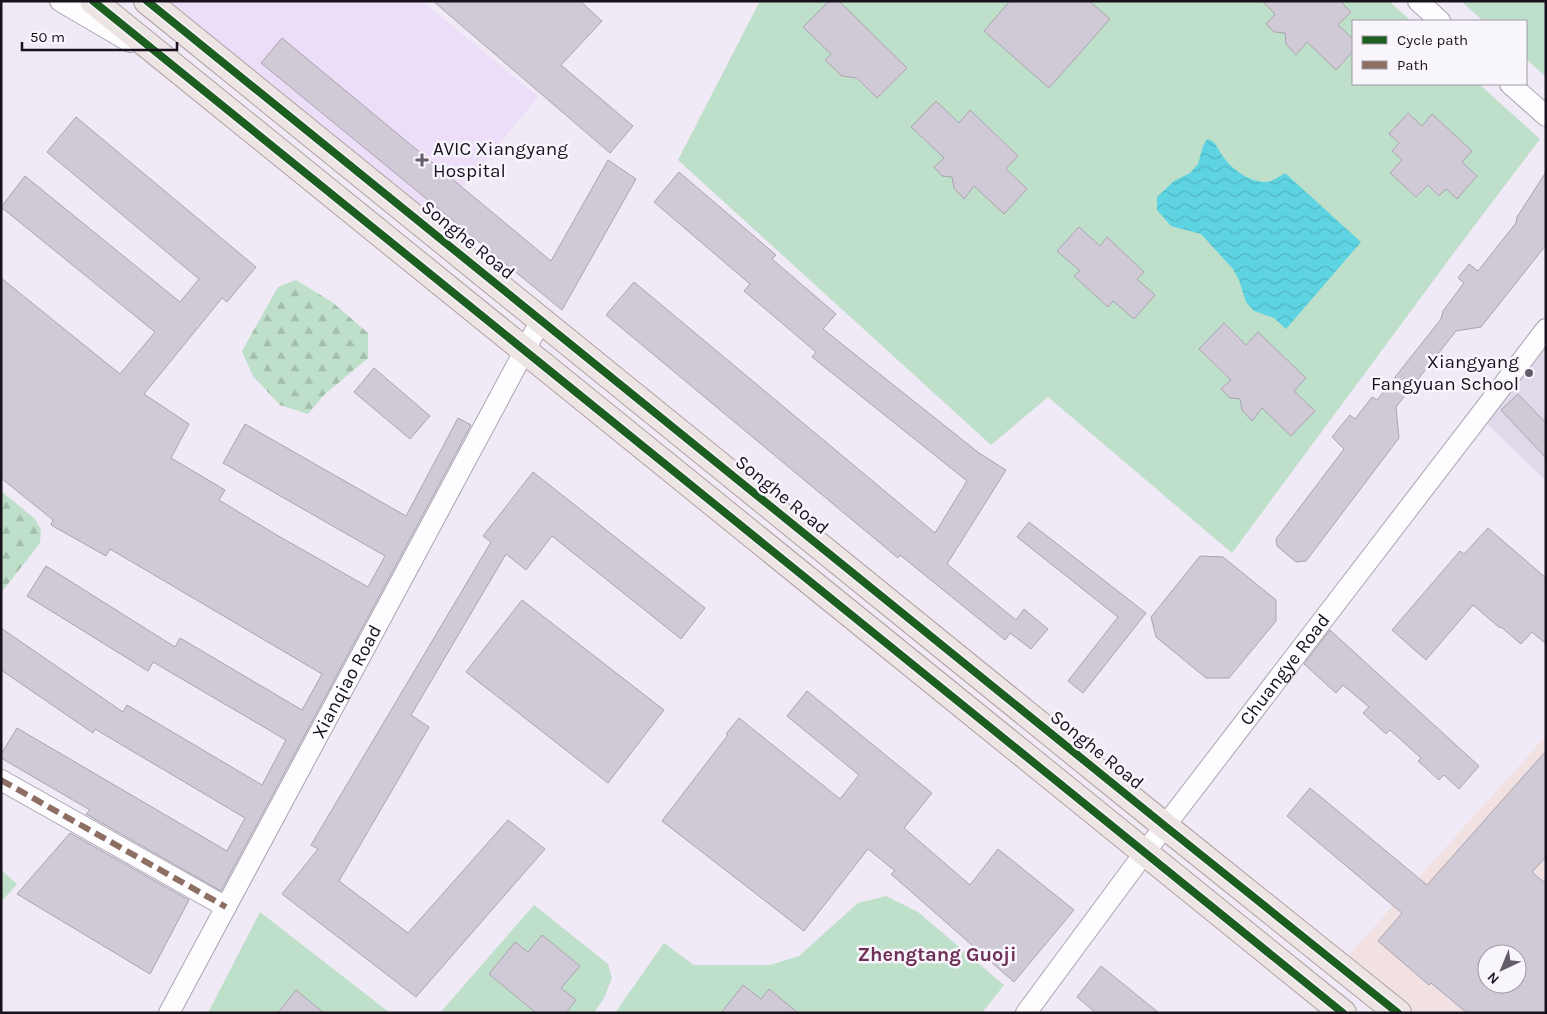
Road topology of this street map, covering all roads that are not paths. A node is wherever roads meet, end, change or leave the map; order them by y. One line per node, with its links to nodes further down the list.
1 (60, 1): 6 (street)
2 (93, 1): 6 (main road)
3 (147, 1): 9 (main road, Songhe Road)
4 (1418, 1): 5 (street)
5 (1439, 20)
6 (182, 74): 11 (main road)
7 (1511, 85): 8 (street)
8 (1546, 116)
9 (541, 320): 11 (street, Xianqiao Road); 13 (main road, Songhe Road)
10 (1546, 329): 13 (street, Chuangye Road)
11 (525, 351): 14 (main road); 15 (street, Xianqiao Road)
12 (1, 780): 15 (street)
13 (1165, 826): 14 (street, Chuangye Road); 19 (main road, Songhe Road)
14 (1145, 852): 17 (street, Chuangye Road); 18 (main road)
15 (226, 907): 16 (street, Xianqiao Road)
16 (169, 1013)
17 (1026, 1013)
18 (1343, 1013)
19 (1398, 1013)

